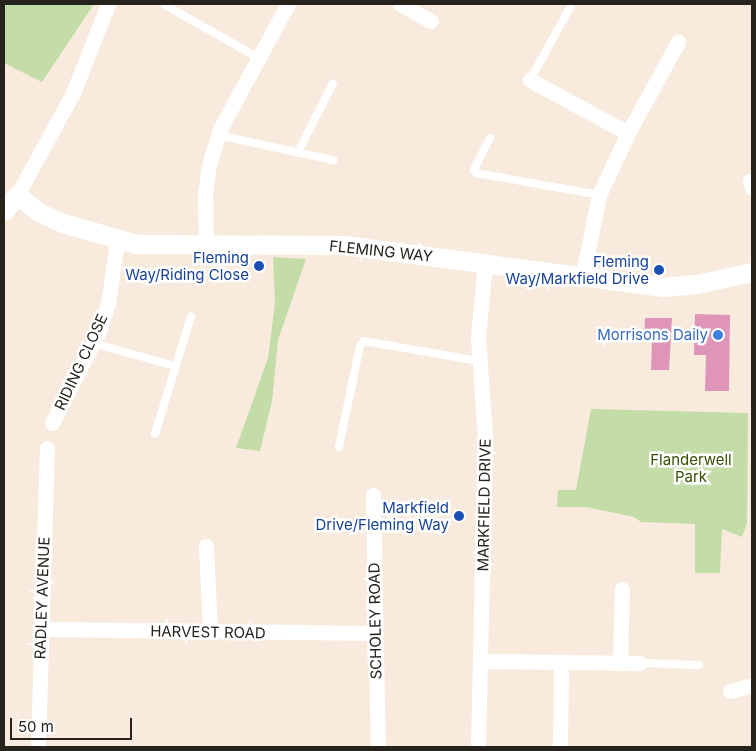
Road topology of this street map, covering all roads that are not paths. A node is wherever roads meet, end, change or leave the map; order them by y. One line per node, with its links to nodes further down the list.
1 (108, 4): 18 (street)
2 (182, 4): 7 (lane)
3 (288, 4): 10 (street)
4 (400, 4): 8 (street)
5 (572, 4): 11 (lane)
6 (165, 5): 7 (lane)
7 (177, 12): 10 (lane)
8 (431, 21)
9 (678, 42): 13 (street)
10 (257, 57): 14 (street)
11 (530, 80): 13 (street)
12 (333, 84): 16 (lane)
13 (628, 132): 19 (street)
14 (218, 135): 16 (lane); 22 (street)
15 (490, 138): 19 (lane)
16 (298, 152): 17 (lane)
17 (333, 160)
18 (17, 195): 20 (street); 21 (street, FLEMING WAY)
19 (599, 195): 25 (street)
20 (4, 212)
21 (117, 241): 22 (street, FLEMING WAY); 27 (street, RIDING CLOSE)
22 (206, 243): 23 (street, FLEMING WAY)
23 (485, 263): 25 (street, FLEMING WAY); 28 (street, MARKFIELD DRIVE)
24 (752, 272): 25 (street, FLEMING WAY)
25 (583, 275)
26 (191, 316): 29 (lane)
27 (93, 343): 29 (lane); 30 (street, RIDING CLOSE)
28 (479, 361): 32 (lane); 40 (street, MARKFIELD DRIVE)
29 (175, 366): 31 (lane)
30 (52, 423)
31 (155, 434)
32 (339, 447)
33 (47, 448): 37 (street, RADLEY AVENUE)
34 (373, 495): 39 (street, SCHOLEY ROAD)
35 (206, 546): 38 (street)
36 (622, 589): 42 (street)
37 (41, 629): 38 (street, HARVEST ROAD); 47 (street, RADLEY AVENUE)
38 (210, 632): 39 (street, HARVEST ROAD)
39 (375, 633): 48 (street, SCHOLEY ROAD)
40 (481, 661): 41 (street); 49 (street, MARKFIELD DRIVE)
41 (561, 662): 42 (street); 50 (street)
42 (620, 663): 43 (street)
43 (640, 663): 44 (lane)
44 (699, 665)
45 (752, 685): 46 (street)
46 (730, 691)
47 (38, 747)
48 (378, 747)
49 (478, 747)
50 (560, 747)

